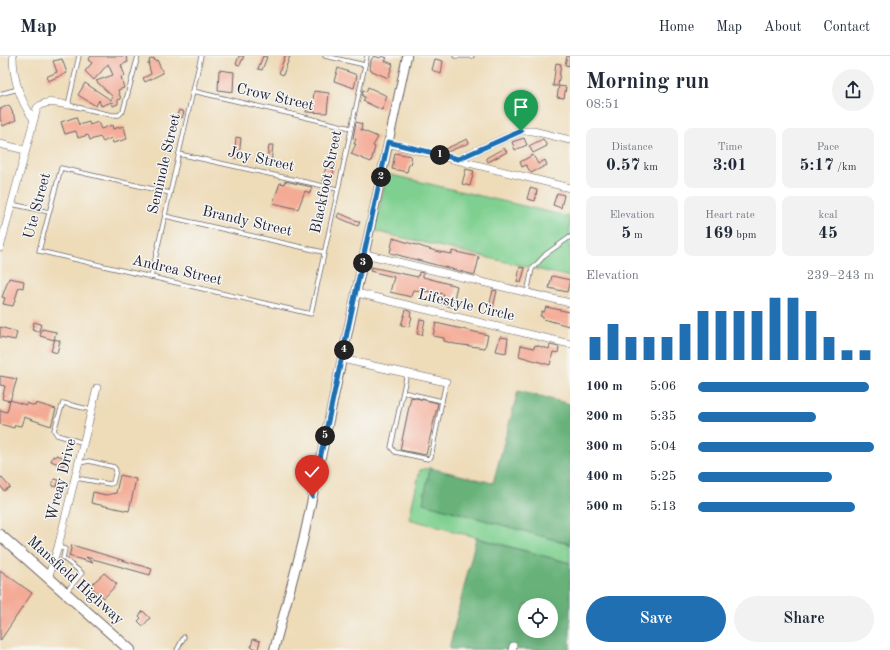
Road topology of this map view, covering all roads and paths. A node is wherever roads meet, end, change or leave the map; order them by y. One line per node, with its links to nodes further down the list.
1 (13, 56): 11 (street)
2 (79, 56): 14 (lane)
3 (138, 56): 14 (lane)
4 (201, 56): 12 (lane, Seminole Street)
5 (325, 56): 10 (lane)
6 (367, 56): 10 (lane, Blackfoot Street)
7 (407, 56): 18 (street)
8 (454, 56): 9 (lane)
9 (472, 56)
10 (365, 65): 16 (lane, Blackfoot Street)
11 (18, 89): 13 (lane); 15 (street)
12 (193, 91): 16 (lane, Crow Street); 21 (lane, Seminole Street)
13 (0, 94)
14 (68, 105): 15 (street)
15 (33, 118): 20 (street)
16 (351, 128): 24 (lane, Blackfoot Street)
17 (570, 140): 22 (street)
18 (388, 142): 22 (street); 34 (street)
19 (0, 144): 20 (street)
20 (25, 150): 26 (street)
21 (179, 154): 24 (lane, Joy Street); 25 (lane, Seminole Street)
22 (458, 159): 23 (street)
23 (570, 188)
24 (337, 189): 33 (lane, Blackfoot Street)
25 (170, 193): 27 (lane, Ute Street); 28 (lane, Seminole Street)
26 (11, 204): 27 (lane); 30 (street)
27 (49, 212): 32 (lane, Ute Street)
28 (166, 216): 33 (lane, Brandy Street); 35 (lane, Seminole Street)
29 (570, 237): 37 (lane)
30 (1, 238): 31 (street)
31 (0, 248)
32 (39, 251): 35 (lane, Andrea Street)
33 (324, 252): 39 (lane, Blackfoot Street)
34 (365, 254): 36 (street); 37 (street, Lifestyle Circle)
35 (151, 277): 39 (lane, Andrea Street)
36 (357, 293): 40 (street, Lifestyle Circle); 41 (street)
37 (527, 293): 38 (street, Lifestyle Circle)
38 (570, 303)
39 (311, 314)
40 (570, 344)
41 (342, 359): 42 (street); 58 (street)
42 (407, 373): 43 (street); 45 (lane)
43 (446, 382): 46 (lane)
44 (97, 388): 47 (street, Wreay Drive)
45 (403, 392): 46 (lane); 46 (lane)
46 (442, 401)
47 (93, 411): 48 (street, Wreay Drive); 48 (lane)
48 (85, 444): 49 (street, Wreay Drive)
49 (80, 463): 50 (street, Wreay Drive); 50 (lane)
50 (76, 478): 52 (street, Wreay Drive)
51 (0, 535): 53 (main road, Mansfield Highway)
52 (58, 547): 53 (street, Wreay Drive); 54 (lane)
53 (48, 578): 54 (main road, Mansfield Highway)
54 (66, 593): 56 (main road, Mansfield Highway)
55 (184, 637): 57 (lane)
56 (130, 650)
57 (177, 650)
58 (274, 650)

